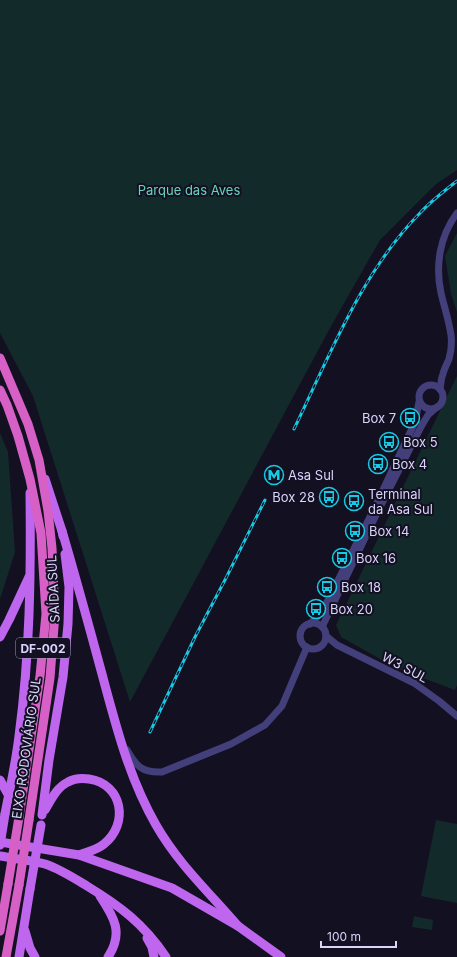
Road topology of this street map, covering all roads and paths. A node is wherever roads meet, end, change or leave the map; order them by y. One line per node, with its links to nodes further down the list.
1 (457, 213): 3 (street)
2 (0, 358): 9 (highway, EIXO RODOVIÁRIO SUL / DF-002)
3 (443, 373): 4 (street); 5 (street)
4 (431, 384): 5 (street); 7 (street)
5 (440, 389): 8 (street)
6 (0, 390): 10 (highway, EIXO RODOVIÁRIO SUL / DF-002)
7 (419, 402): 8 (street); 13 (street)
8 (437, 407): 14 (street)
9 (39, 460): 11 (main road, SAÍDA SUL); 34 (highway, EIXO RODOVIÁRIO SUL / DF-002, bridge)
10 (30, 479): 12 (main road, SAÍDA SUL); 33 (highway, EIXO RODOVIÁRIO SUL / DF-002, bridge)
11 (62, 531): 21 (main road); 24 (main road, SAÍDA SUL)
12 (31, 572): 16 (main road); 23 (main road, SAÍDA SUL)
13 (310, 624): 14 (street); 19 (street)
14 (322, 628): 15 (street)
15 (326, 636): 17 (street); 18 (street, W3 SUL)
16 (0, 637)
17 (322, 645): 18 (street, W3 SUL); 19 (street)
18 (337, 645): 20 (street, W3 SUL)
19 (307, 647): 21 (street)
20 (457, 716)
21 (119, 736): 30 (main road)
22 (0, 780): 23 (main road)
23 (9, 796): 26 (main road, SAÍDA SUL, bridge)
24 (42, 815): 27 (main road); 32 (main road, SAÍDA SUL, bridge)
25 (0, 842): 27 (main road)
26 (0, 845)
27 (79, 855): 30 (main road)
28 (0, 856): 29 (main road)
29 (97, 892): 31 (main road); 37 (main road)
30 (222, 914): 40 (main road)
31 (137, 921): 38 (main road); 39 (main road)
32 (24, 928): 35 (main road, SAÍDA SUL); 36 (main road)
33 (0, 932)
34 (6, 957)
35 (19, 957)
36 (35, 957)
37 (108, 957)
38 (154, 957)
39 (166, 957)
40 (281, 957)

